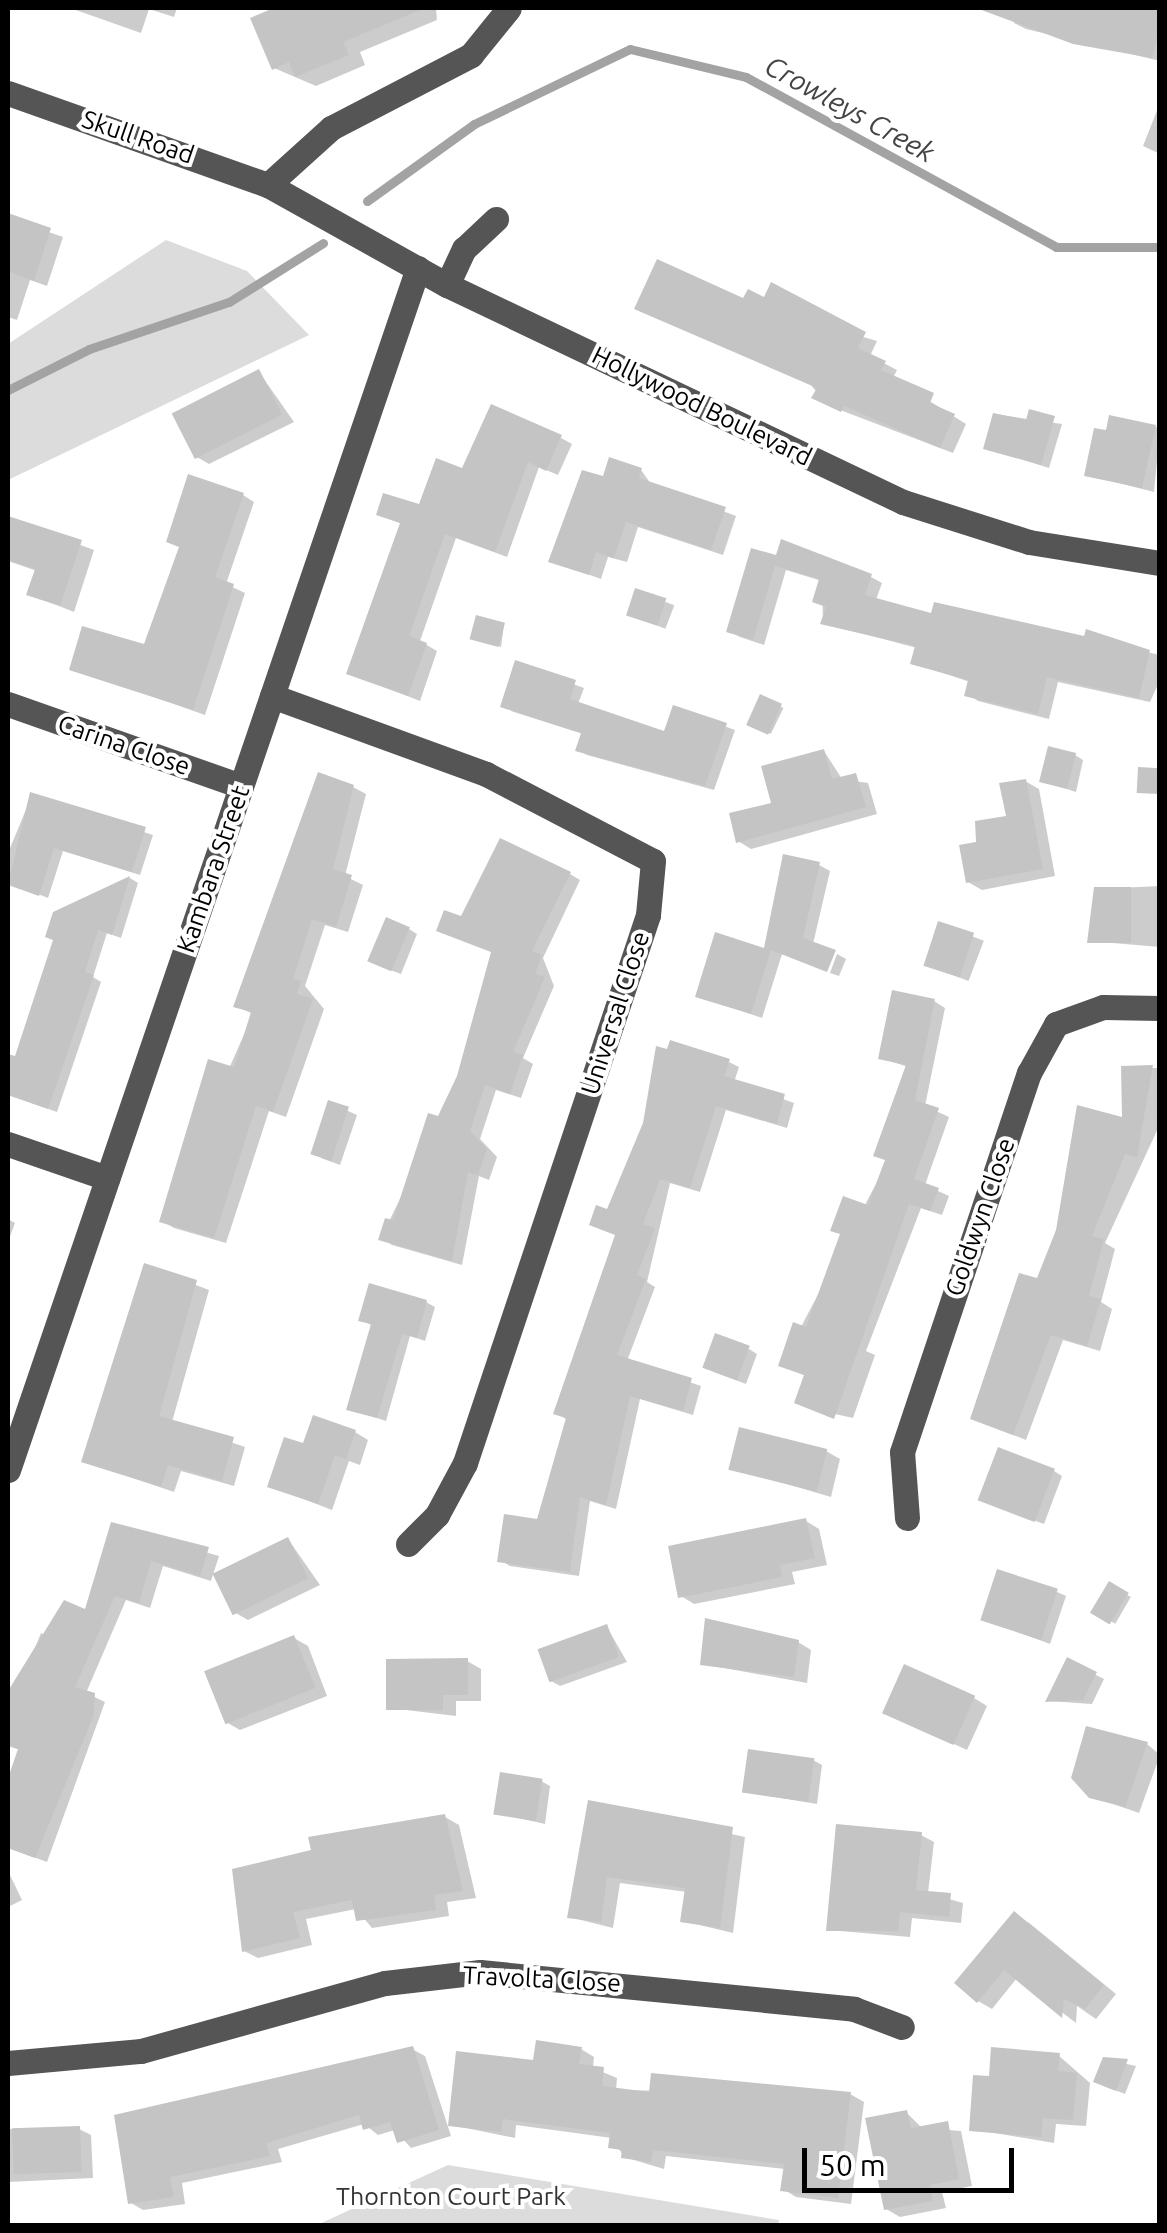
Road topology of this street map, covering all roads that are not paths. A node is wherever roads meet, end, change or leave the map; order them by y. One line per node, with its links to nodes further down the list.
1 (509, 8): 3 (street)
2 (8, 92): 3 (street, Skull Road)
3 (268, 185): 5 (street, Hollywood Boulevard)
4 (496, 219): 6 (street)
5 (418, 268): 6 (street, Hollywood Boulevard); 8 (street, Kambara Street)
6 (447, 285): 7 (street, Hollywood Boulevard)
7 (1160, 563)
8 (272, 696): 10 (street, Kambara Street); 16 (street, Universal Close)
9 (8, 704): 10 (street, Carina Close)
10 (241, 786): 13 (street, Kambara Street)
11 (1160, 1008): 15 (street, Goldwyn Close)
12 (8, 1144): 13 (street)
13 (107, 1178): 14 (street, Kambara Street)
14 (8, 1470)
15 (907, 1518)
16 (408, 1544)
17 (902, 2027): 18 (street, Travolta Close)
18 (8, 2063)

